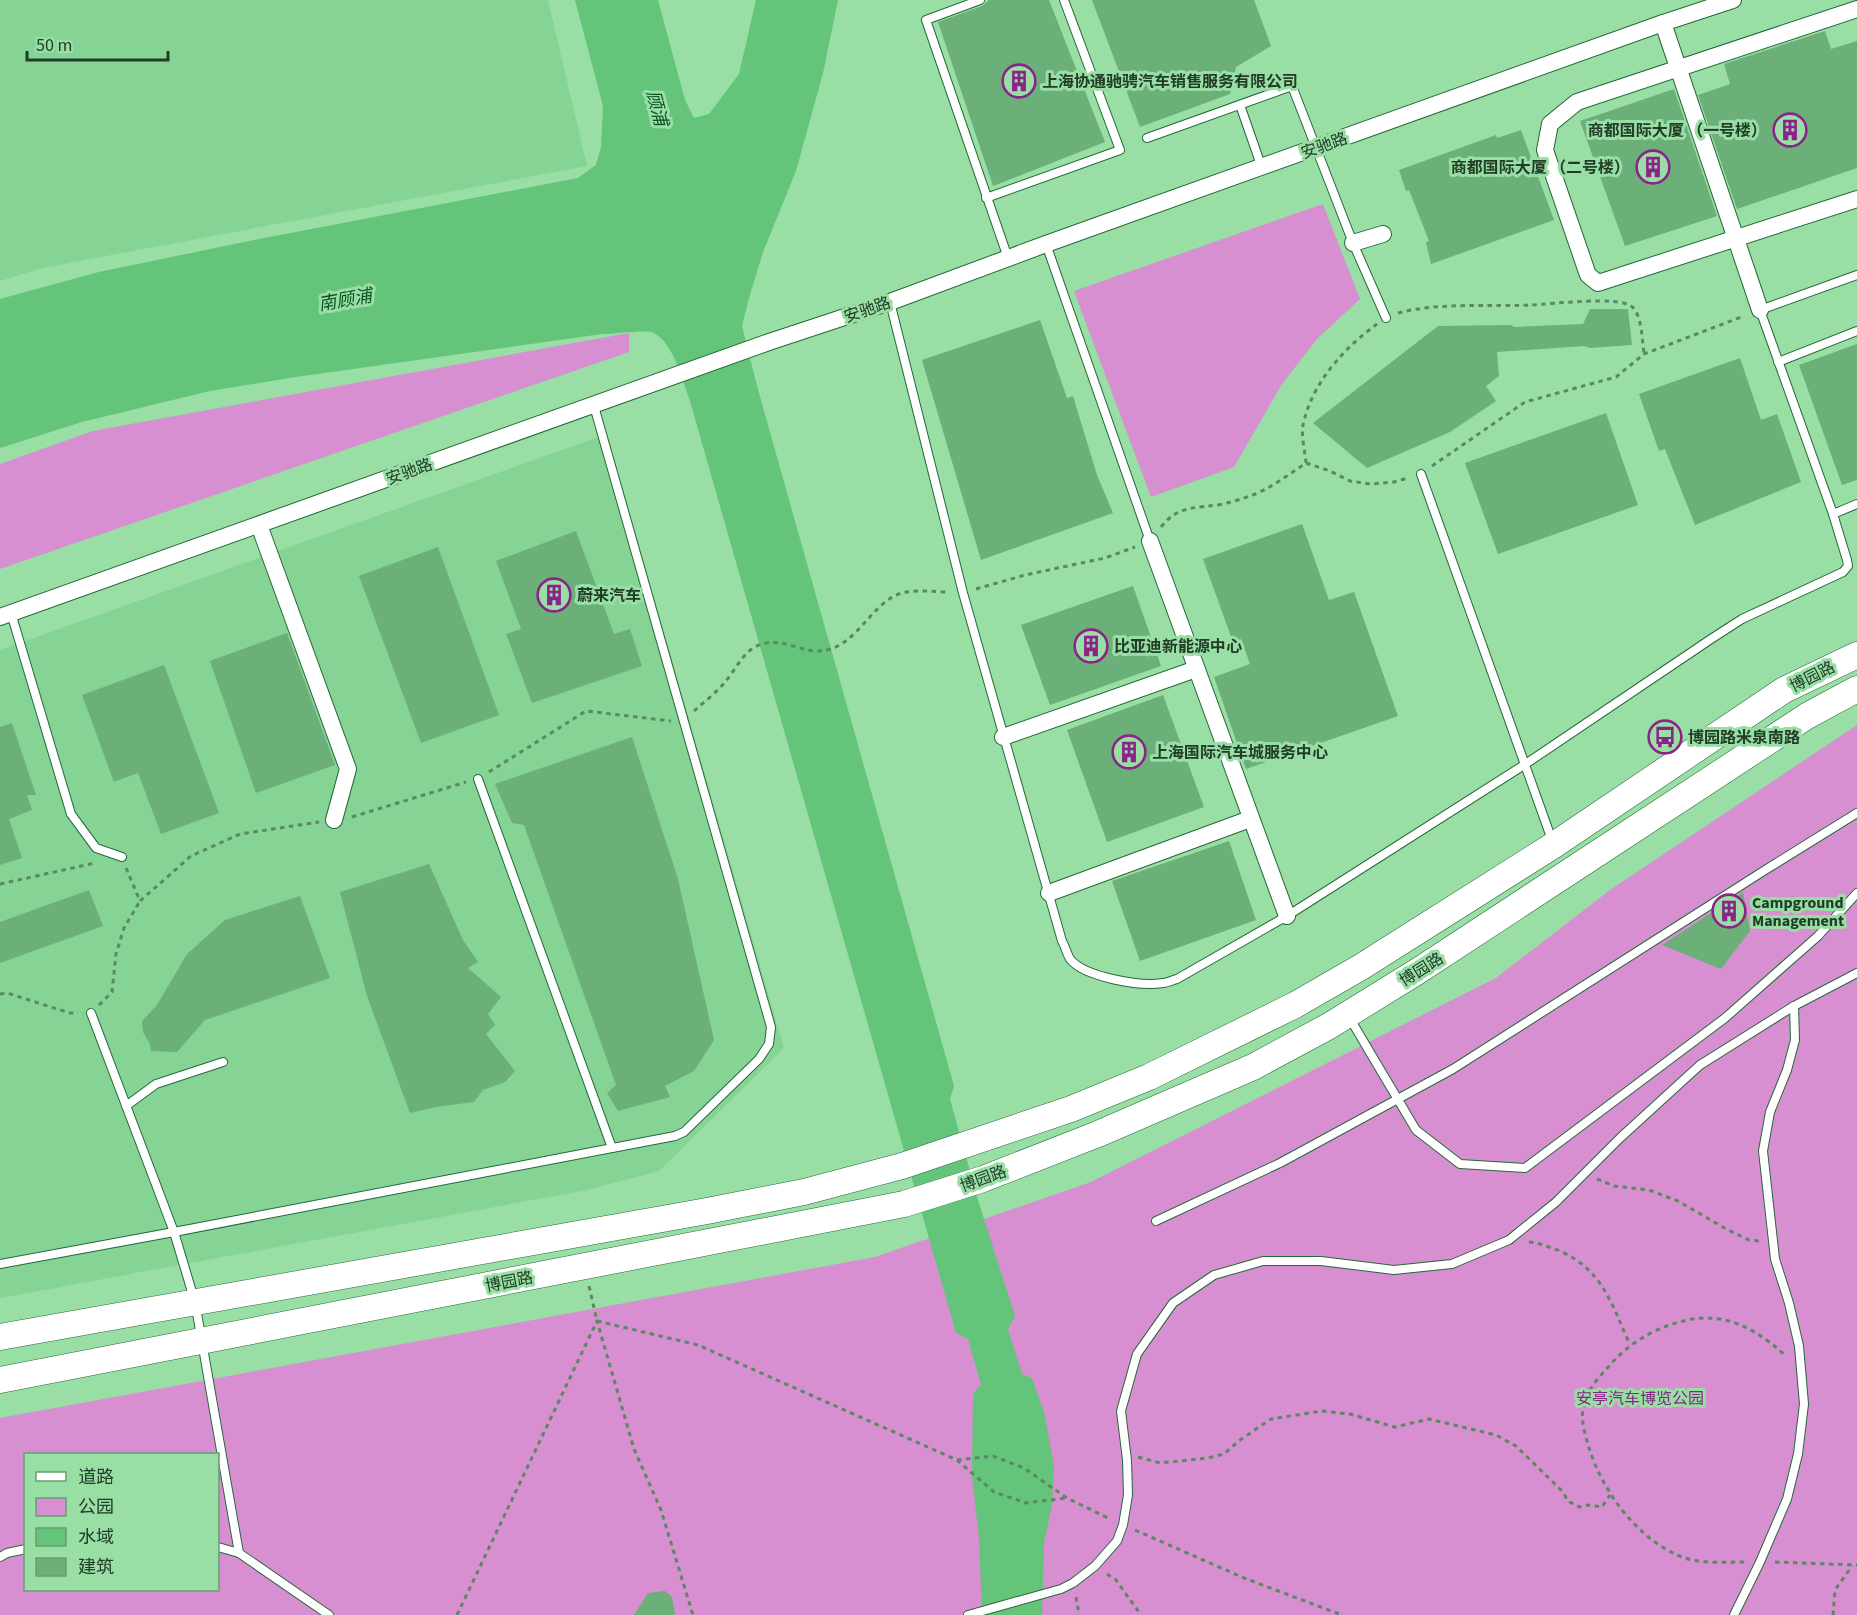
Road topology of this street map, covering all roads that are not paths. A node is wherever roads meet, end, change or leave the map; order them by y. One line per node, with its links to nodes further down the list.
1 (980, 0): 11 (lane)
2 (1064, 0): 11 (lane)
3 (1733, 0): 5 (street, 安驰路)
4 (1857, 9): 6 (street)
5 (1663, 23): 6 (street); 9 (street, 安驰路)
6 (1679, 69): 14 (street); 14 (street)
7 (1240, 105): 8 (lane); 9 (lane); 10 (lane)
8 (1147, 138)
9 (1316, 147): 10 (street, 安驰路); 15 (lane)
10 (1262, 168): 16 (street, 安驰路)
11 (986, 198): 17 (lane)
12 (1857, 199): 14 (street)
13 (1383, 234): 15 (street)
14 (1736, 238): 20 (street)
15 (1353, 243): 21 (lane)
16 (1046, 244): 17 (street, 安驰路); 29 (lane)
17 (1008, 258): 19 (street, 安驰路)
18 (1857, 275): 20 (lane)
19 (890, 302): 24 (street, 安驰路); 34 (lane)
20 (1760, 310): 23 (lane)
21 (1386, 318)
22 (1857, 331): 23 (lane)
23 (1778, 362): 27 (lane)
24 (594, 406): 28 (street, 安驰路); 52 (lane)
25 (1421, 474): 35 (lane)
26 (1857, 504): 27 (lane)
27 (1833, 513): 35 (lane)
28 (259, 525): 30 (street, 安驰路); 39 (street)
29 (1150, 541): 32 (street)
30 (5, 615): 41 (lane)
31 (1857, 655): 40 (main road, 博园路)
32 (1196, 669): 34 (street); 38 (street)
33 (1857, 689): 48 (main road, 博园路)
34 (1003, 737): 42 (lane)
35 (1524, 765): 40 (lane); 44 (lane)
36 (478, 779): 52 (lane)
37 (1857, 813): 50 (lane)
38 (1250, 819): 42 (street); 44 (street)
39 (334, 820)
40 (1554, 845): 56 (main road, 博园路)
41 (122, 857)
42 (1049, 893): 44 (lane)
43 (1857, 893): 50 (lane)
44 (1287, 916)
45 (1857, 973): 46 (lane)
46 (1794, 1006): 65 (lane); 66 (lane)
47 (91, 1013): 51 (lane)
48 (1348, 1014): 50 (lane); 58 (main road, 博园路)
49 (223, 1062): 51 (lane)
50 (1397, 1099): 53 (lane)
51 (126, 1106): 54 (lane)
52 (612, 1148): 54 (lane)
53 (1156, 1221)
54 (174, 1232): 55 (lane); 56 (lane)
55 (0, 1264)
56 (195, 1302): 57 (main road, 博园路); 58 (lane)
57 (0, 1337)
58 (203, 1341): 59 (main road, 博园路); 62 (lane)
59 (0, 1380)
60 (219, 1547): 62 (lane)
61 (24, 1549): 63 (lane)
62 (239, 1553): 64 (lane)
63 (0, 1557)
64 (329, 1615)
65 (968, 1615)
66 (1734, 1615)

